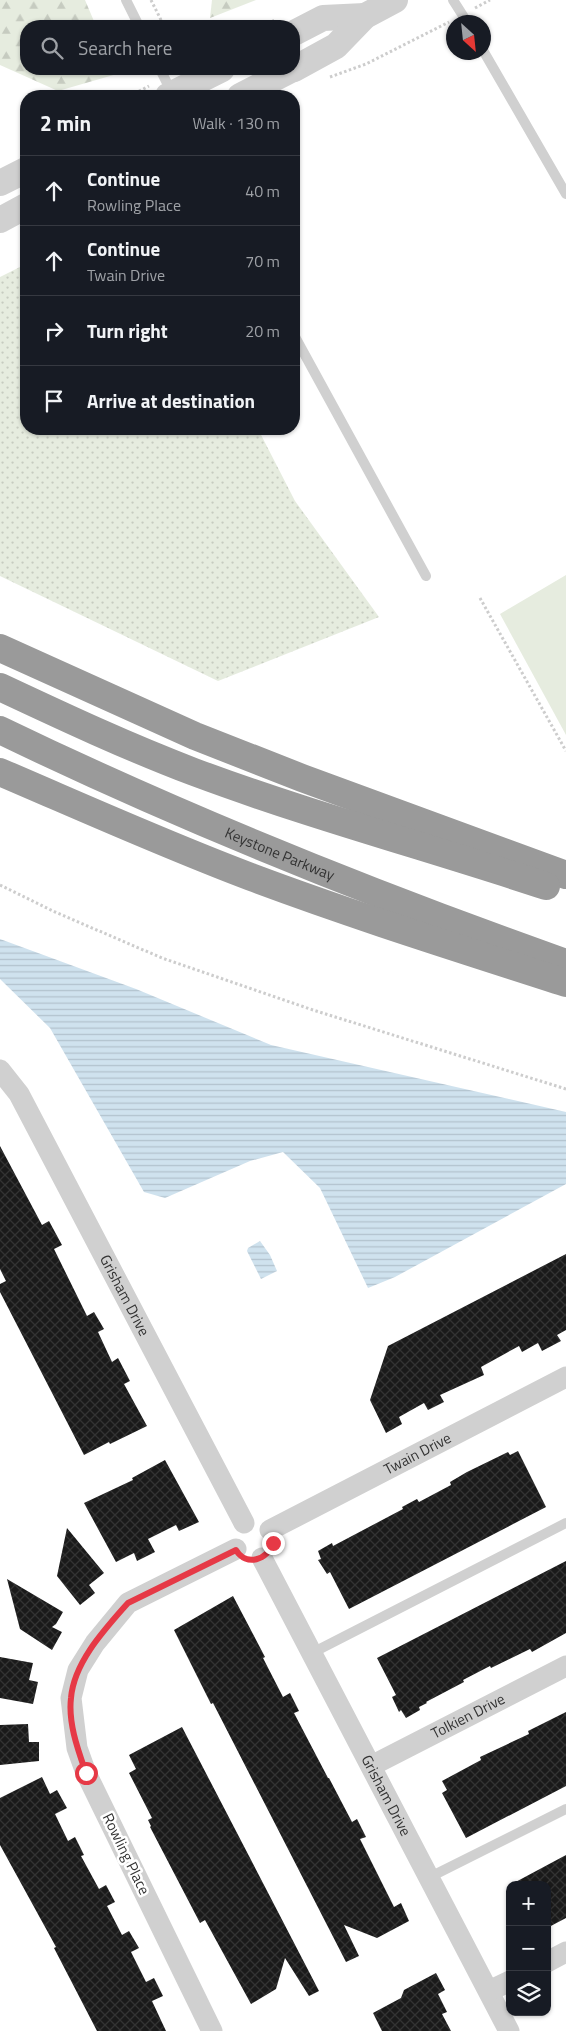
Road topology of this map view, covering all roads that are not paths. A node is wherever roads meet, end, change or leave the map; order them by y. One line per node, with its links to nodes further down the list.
1 (126, 0): 6 (lane)
2 (395, 0): 5 (street)
3 (453, 0): 4 (lane)
4 (462, 15)
5 (365, 16): 7 (street); 9 (street)
6 (136, 20)
7 (300, 30)
8 (489, 60): 18 (lane)
9 (300, 66)
10 (163, 75): 13 (lane)
11 (210, 75): 14 (street)
12 (282, 75): 15 (street)
13 (169, 90)
14 (181, 90)
15 (252, 90)
16 (20, 173): 17 (street)
17 (0, 183)
18 (566, 194)
19 (20, 209): 20 (street)
20 (0, 220)
21 (300, 347): 22 (lane)
22 (426, 576)
23 (0, 648): 27 (highway)
24 (0, 687): 28 (highway)
25 (0, 730): 29 (highway, Keystone Parkway)
26 (0, 772): 30 (highway)
27 (566, 875)
28 (566, 893)
29 (566, 963)
30 (566, 984)
31 (0, 1070): 33 (street, Grisham Drive)
32 (566, 1377): 35 (street, Twain Drive)
33 (244, 1523): 35 (street); 36 (street)
34 (566, 1523): 38 (lane)
35 (270, 1530): 37 (street)
36 (236, 1550): 37 (street); 47 (street, Rowling Place)
37 (262, 1558): 38 (street, Grisham Drive)
38 (312, 1653): 40 (street, Grisham Drive)
39 (566, 1666): 40 (street, Tolkien Drive)
40 (371, 1766): 42 (street, Grisham Drive)
41 (566, 1809): 42 (lane)
42 (430, 1877): 46 (street, Grisham Drive)
43 (566, 1952): 44 (street)
44 (551, 1960)
45 (506, 1983): 46 (street)
46 (489, 1991): 48 (street, Grisham Drive)
47 (212, 2031)
48 (509, 2031)

